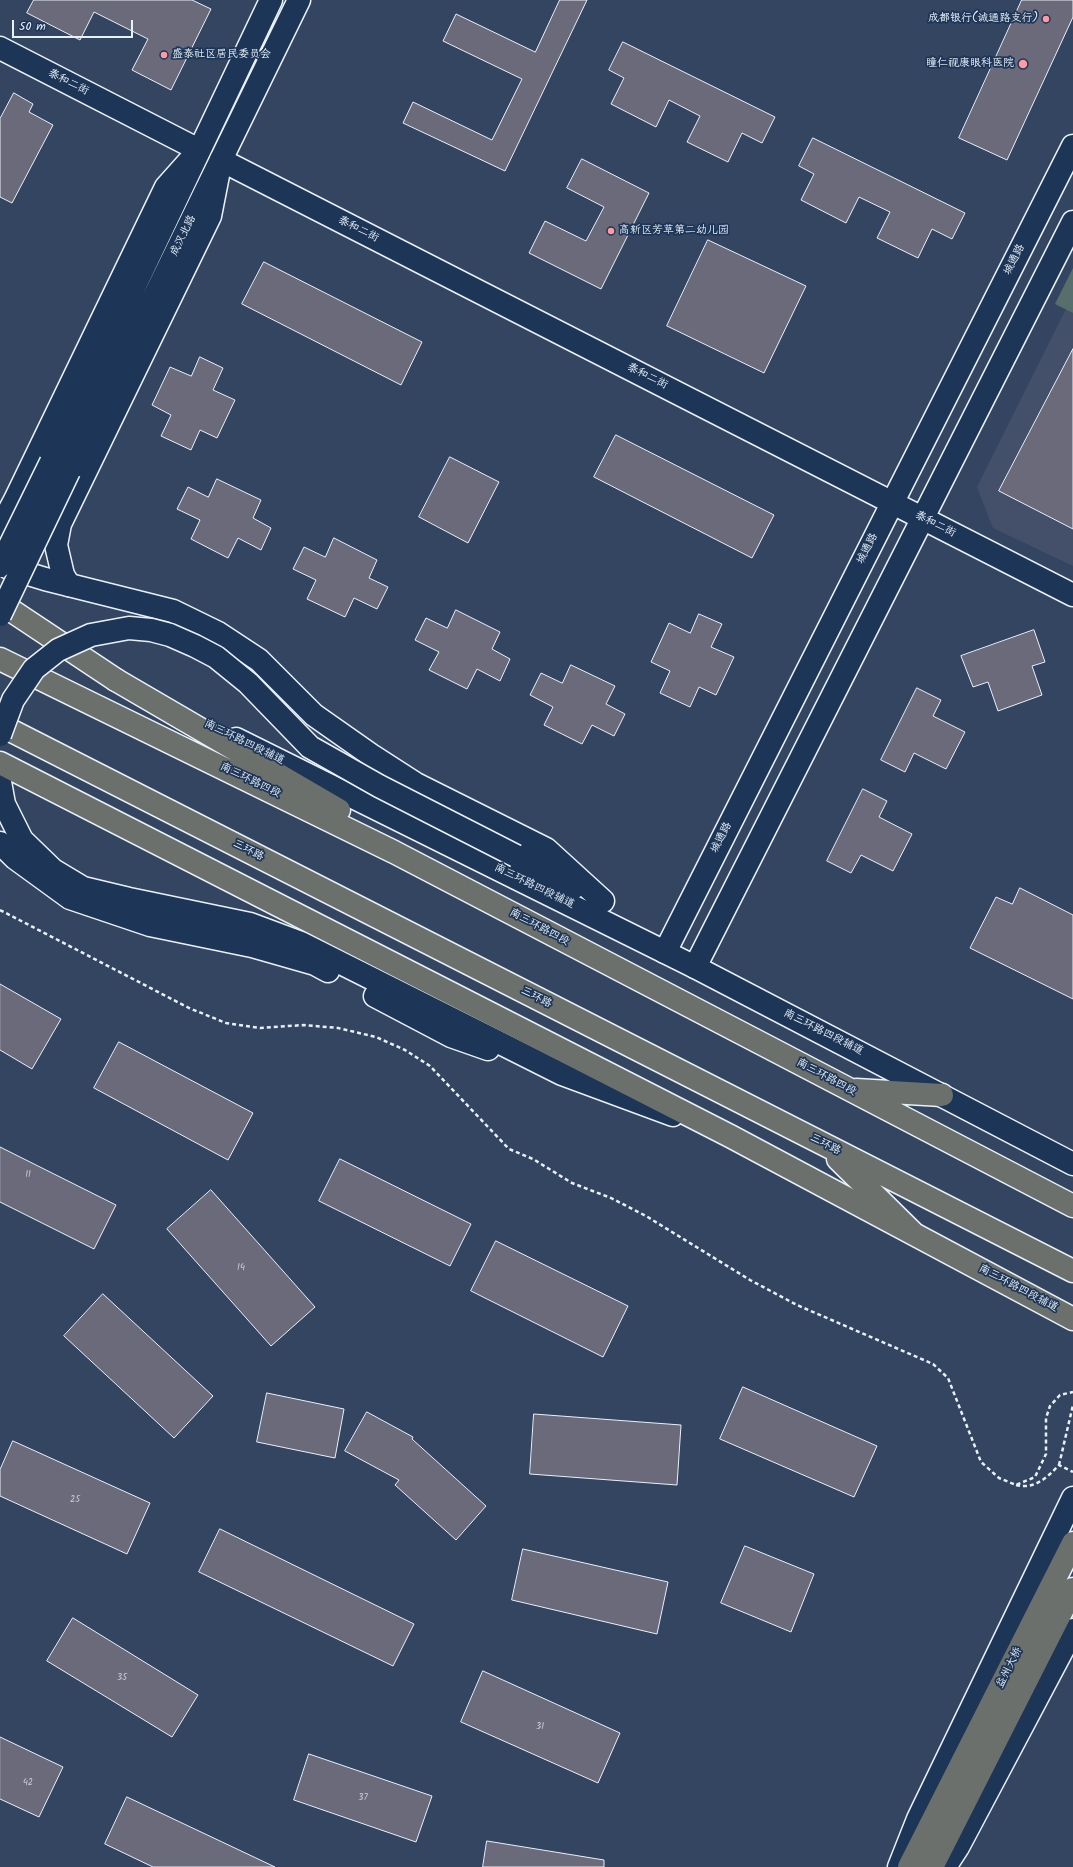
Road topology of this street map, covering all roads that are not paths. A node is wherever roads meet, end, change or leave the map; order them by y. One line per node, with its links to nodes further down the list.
1 (271, 0): 5 (main road, 成汉北路)
2 (298, 0): 6 (main road, 成汉北路)
3 (0, 48): 5 (main road, 泰和二街)
4 (1073, 146): 9 (main road, 城通路)
5 (199, 150): 8 (main road, 成汉北路); 11 (main road)
6 (221, 160): 8 (main road, 成汉北路); 9 (main road, 泰和二街); 14 (main road)
7 (1073, 222): 10 (main road)
8 (60, 466): 13 (main road, bridge); 17 (main road, bridge)
9 (892, 502): 10 (main road, 泰和二街); 27 (main road, 城通路)
10 (922, 518): 15 (main road, 泰和二街); 28 (main road)
11 (0, 528)
12 (0, 561): 14 (main road)
13 (0, 566)
14 (69, 584): 25 (main road)
15 (1073, 595)
16 (0, 603): 19 (main road, 南三环路四段辅道)
17 (0, 615)
18 (0, 659): 26 (main road, 南三环路四段)
19 (116, 680): 26 (main road); 27 (main road, 南三环路四段辅道)
20 (0, 725): 33 (main road, 三环路)
21 (0, 735): 25 (main road, bridge)
22 (0, 763): 32 (main road, 南三环路四段辅道)
23 (0, 782): 29 (main road, 南三环路四段辅道)
24 (0, 843): 29 (main road, 南三环路四段辅道)
25 (602, 901): 27 (main road)
26 (554, 936): 30 (main road, 南三环路四段)
27 (665, 952): 28 (main road, 南三环路四段辅道)
28 (695, 967): 31 (main road, 南三环路四段辅道)
29 (562, 1074): 32 (main road, 南三环路四段辅道)
30 (848, 1089): 31 (main road); 35 (main road, 南三环路四段)
31 (942, 1095): 34 (main road, 南三环路四段辅道)
32 (730, 1136): 36 (main road, 南三环路四段辅道)
33 (823, 1144): 36 (main road); 37 (main road, 三环路)
34 (1073, 1164)
35 (1073, 1206)
36 (912, 1232): 38 (main road, 南三环路四段辅道)
37 (1073, 1270)
38 (1070, 1320)
39 (1073, 1498): 44 (main road)
40 (1073, 1543): 43 (main road, 益州大桥)
41 (1073, 1589): 43 (main road, 益州大桥)
42 (1073, 1630): 47 (main road)
43 (957, 1796): 45 (main road); 46 (main road)
44 (900, 1867)
45 (909, 1867)
46 (932, 1867)
47 (945, 1867)

